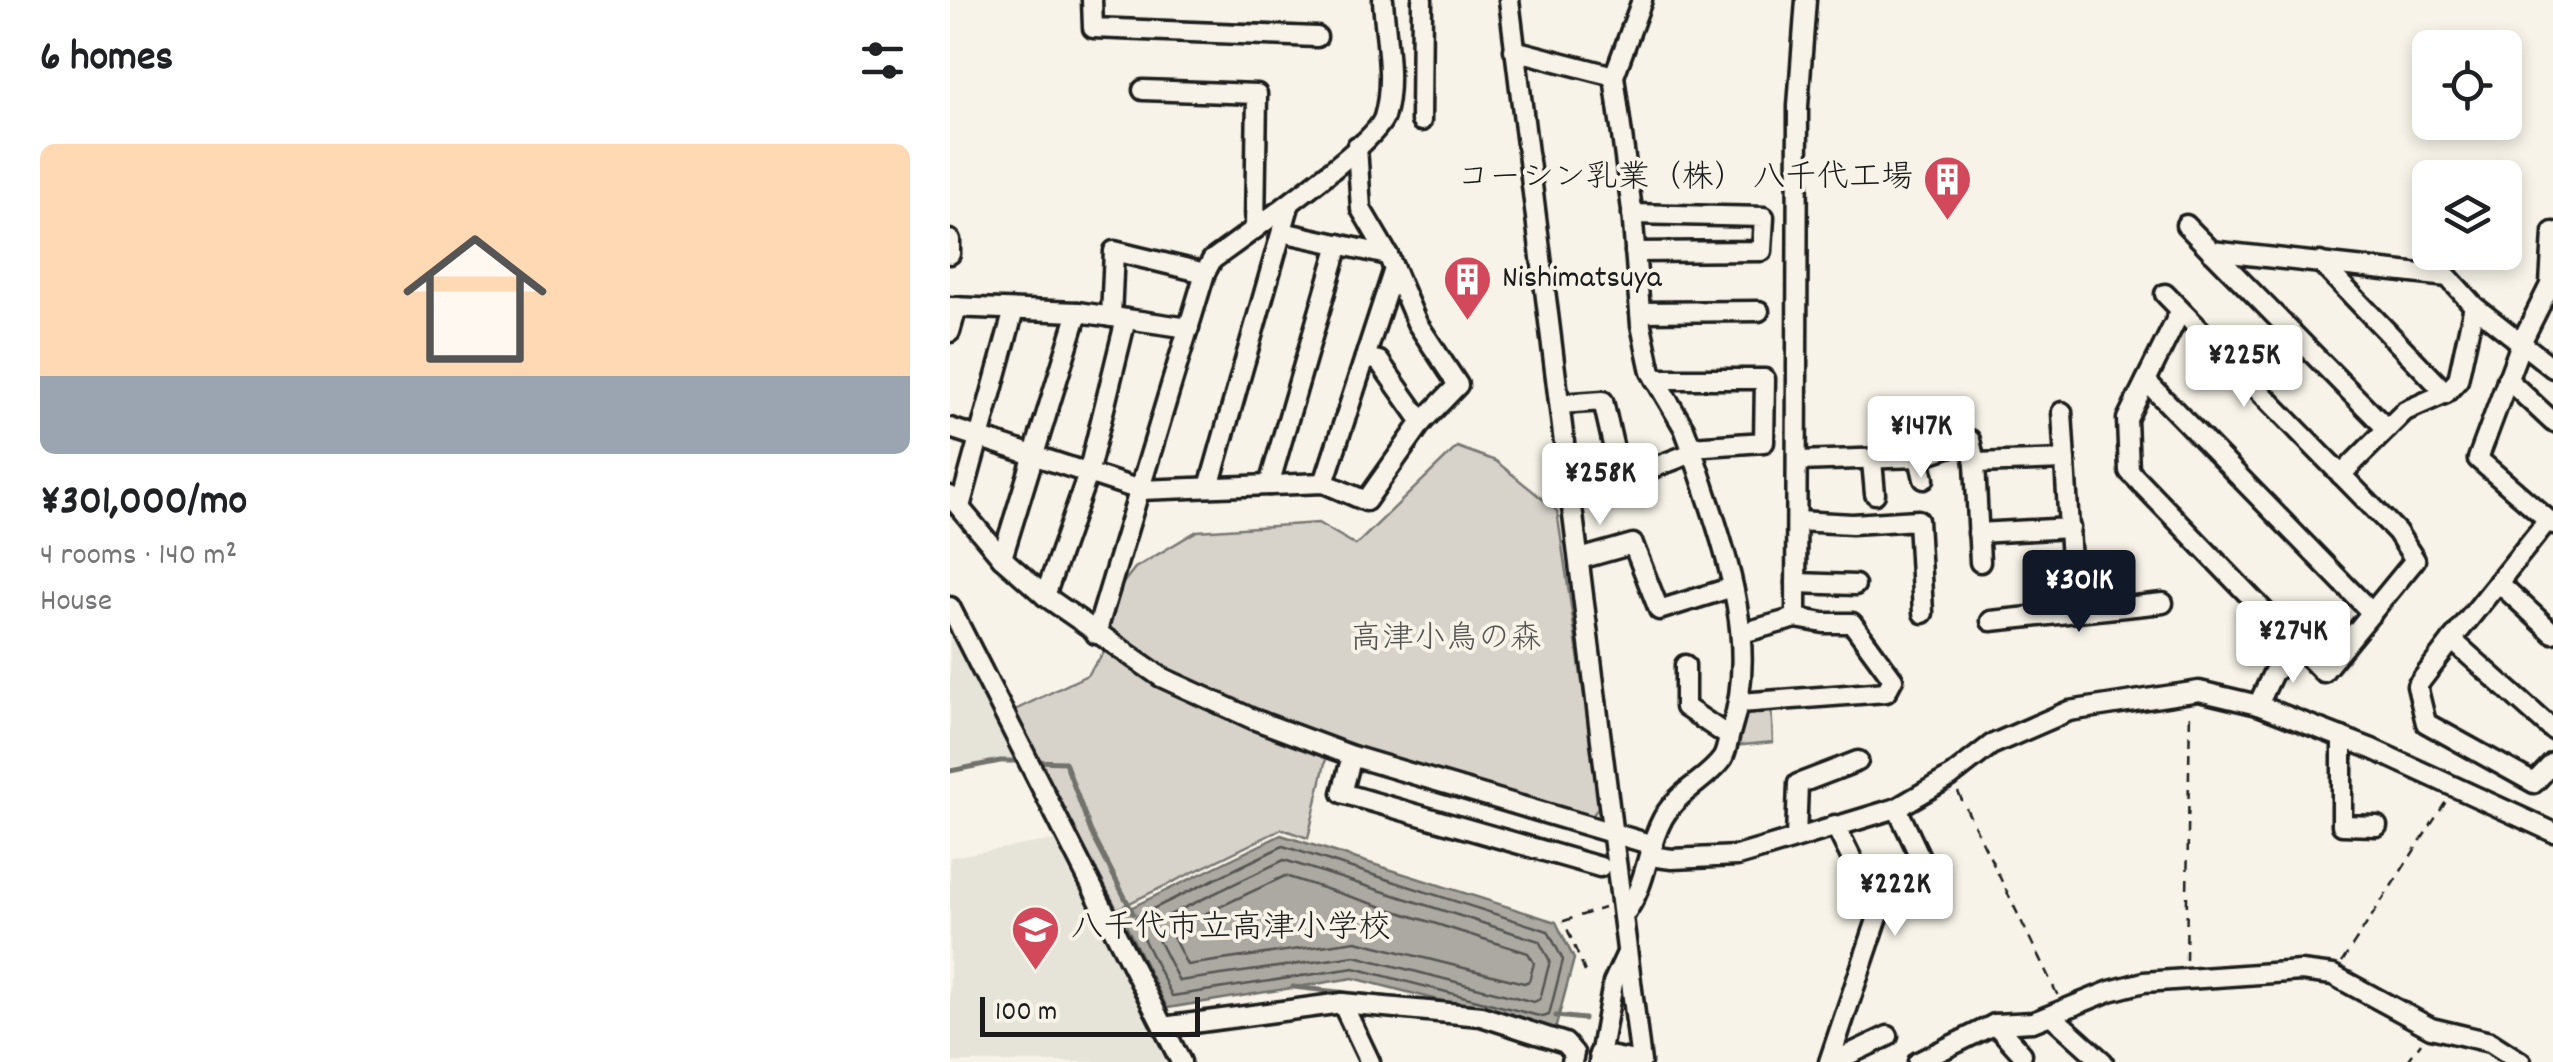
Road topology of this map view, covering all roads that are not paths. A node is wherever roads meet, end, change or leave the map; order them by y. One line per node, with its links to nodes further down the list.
1 (1092, 0): 7 (street)
2 (1383, 0): 12 (street)
3 (1422, 0): 11 (street)
4 (1509, 0): 8 (street)
5 (1642, 0): 9 (street)
6 (1806, 0): 56 (street)
7 (1316, 37)
8 (1514, 50): 9 (street); 45 (street)
9 (1614, 76): 14 (street)
10 (1143, 90): 16 (street)
11 (1421, 121)
12 (1356, 146): 13 (street); 24 (street)
13 (1290, 206): 16 (street); 17 (street)
14 (1632, 214): 22 (street); 22 (street)
15 (2186, 224): 21 (street)
16 (1255, 228): 26 (street)
17 (1282, 232): 20 (street); 64 (street)
18 (2553, 232): 38 (street)
19 (950, 240): 23 (street)
20 (1339, 244): 24 (street); 63 (street)
21 (2211, 251): 25 (street); 50 (street)
22 (1635, 252): 33 (street)
23 (950, 254)
24 (1391, 262): 39 (street); 47 (street)
25 (2320, 262): 28 (street); 44 (street)
26 (1205, 273): 35 (street); 36 (street)
27 (2165, 294): 34 (street)
28 (2474, 306): 38 (street); 44 (street)
29 (953, 307): 30 (street); 37 (street)
30 (1014, 310): 32 (street); 51 (street)
31 (1759, 311): 33 (street)
32 (1078, 312): 35 (street); 53 (street)
33 (1640, 312): 41 (street)
34 (2180, 312): 43 (street); 60 (street)
35 (1118, 318): 36 (street); 59 (street)
36 (1189, 328): 65 (street)
37 (950, 332)
38 (2522, 341): 40 (street); 42 (street)
39 (1365, 358): 47 (street); 62 (street)
40 (2553, 368)
41 (1656, 379): 52 (street); 52 (street)
42 (2507, 379): 48 (street); 69 (street)
43 (2146, 381): 84 (street); 91 (street)
44 (2446, 393): 50 (street)
45 (1560, 404): 52 (street); 73 (street)
46 (2062, 412): 55 (street)
47 (1422, 422): 62 (street)
48 (2553, 422)
49 (950, 428): 51 (street)
50 (2387, 429): 60 (street)
51 (980, 438): 53 (street); 67 (street)
52 (1692, 450): 78 (street)
53 (1033, 455): 59 (street); 72 (street)
54 (1918, 457): 57 (street); 58 (street); 61 (street)
55 (2065, 460): 58 (street); 70 (street)
56 (1798, 461): 57 (street); 68 (street)
57 (1872, 461): 66 (street)
58 (1975, 463): 71 (street)
59 (1088, 474): 65 (street); 79 (street)
60 (2341, 475): 84 (street)
61 (1924, 478)
62 (1324, 483): 63 (street)
63 (1269, 485): 64 (street)
64 (1209, 487): 65 (street)
65 (1140, 490): 89 (street)
66 (1875, 494)
67 (955, 502): 72 (street)
68 (1797, 521): 75 (street); 83 (street)
69 (2551, 522): 76 (street)
70 (2070, 528): 71 (street); 82 (street)
71 (1978, 533): 74 (street)
72 (1002, 558): 79 (street)
73 (1580, 559): 78 (street); 105 (street)
74 (1980, 562)
75 (1796, 582): 77 (street); 85 (street)
76 (2498, 582): 88 (street); 90 (street)
77 (1855, 585)
78 (1734, 587): 87 (street)
79 (1045, 596): 89 (street)
80 (2163, 603): 82 (street)
81 (950, 607): 115 (street)
82 (2074, 611): 86 (street)
83 (1923, 613)
84 (2372, 613): 91 (street)
85 (1796, 618): 87 (street); 93 (street)
86 (1991, 621)
87 (1742, 633): 93 (street)
88 (2553, 633)
89 (1096, 634): 98 (street)
90 (2452, 640): 95 (street); 100 (street)
91 (2300, 648): 94 (street)
92 (1685, 665): 96 (street)
93 (1740, 703): 96 (street)
94 (2258, 704): 97 (street); 101 (street)
95 (2553, 730)
96 (1728, 736): 107 (street)
97 (2342, 737): 103 (street); 104 (street)
98 (1352, 756): 105 (street); 109 (street)
99 (1858, 761): 106 (street)
100 (2553, 763)
101 (1897, 808): 102 (street); 108 (street)
102 (1835, 826): 106 (street); 124 (street)
103 (2376, 826)
104 (2553, 832)
105 (1613, 834): 107 (street); 110 (street)
106 (1796, 838): 107 (street)
107 (1652, 851): 110 (street)
108 (1920, 859)
109 (1600, 868)
110 (1622, 916): 111 (street)
111 (1627, 953): 119 (street); 123 (street)
112 (1342, 1004): 115 (street); 121 (street); 122 (street)
113 (2058, 1012): 114 (street); 126 (street); 127 (street)
114 (1995, 1024): 117 (street); 118 (street)
115 (1164, 1027): 120 (street)
116 (1888, 1036): 124 (street)
117 (2022, 1054)
118 (1951, 1056): 125 (street)
119 (1599, 1058): 123 (street)
120 (1181, 1062)
121 (1370, 1062)
122 (1572, 1062)
123 (1641, 1062)
124 (1831, 1062)
125 (1918, 1062)
126 (2103, 1062)
127 (2521, 1062)

